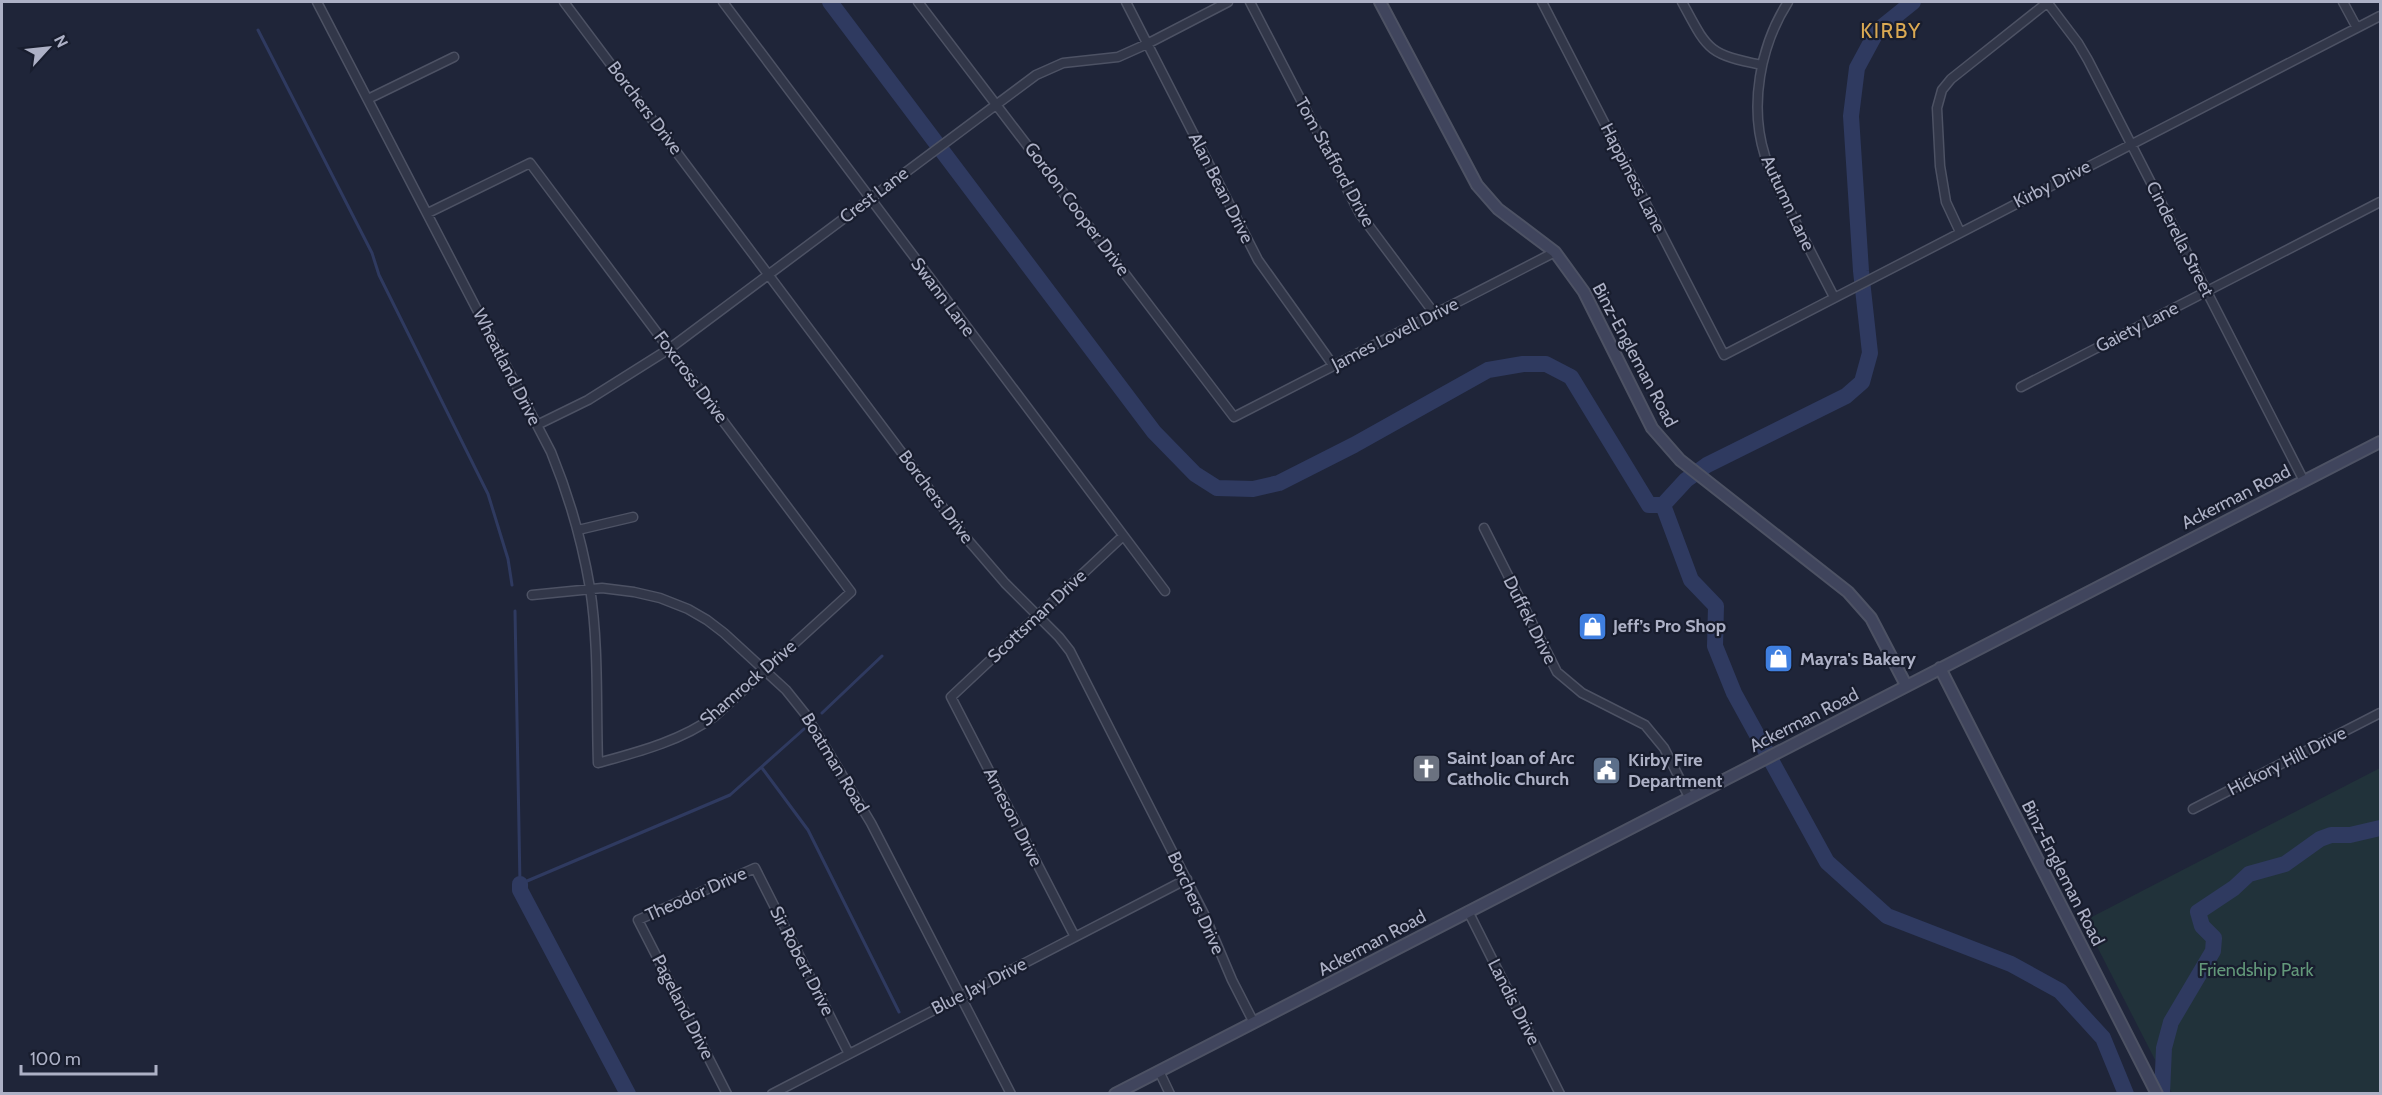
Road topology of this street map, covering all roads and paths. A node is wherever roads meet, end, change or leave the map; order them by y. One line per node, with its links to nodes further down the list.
1 (317, 2): 19 (street, Wheatland Drive)
2 (564, 2): 27 (street, Borchers Drive)
3 (723, 2): 22 (street, Swann Lane)
4 (918, 2): 20 (street, Gordon Cooper Drive)
5 (1126, 2): 16 (street, Alan Bean Drive)
6 (1228, 2): 16 (street, Crest Lane)
7 (1250, 2): 30 (street, Tom Stafford Drive)
8 (1380, 2): 26 (street, Binz-Engleman Road)
9 (1542, 2): 32 (street, Happiness Lane)
10 (1682, 2): 18 (street)
11 (1788, 2): 18 (street, Autumn Lane)
12 (2048, 2): 21 (street, Cinderella Street); 25 (street)
13 (2343, 2): 15 (street)
14 (2380, 16): 15 (street, Kirby Drive)
15 (2357, 28): 21 (street, Kirby Drive)
16 (1147, 44): 20 (street, Crest Lane); 33 (street, Alan Bean Drive)
17 (454, 57): 19 (street)
18 (1762, 65): 29 (street, Autumn Lane)
19 (368, 99): 24 (street, Wheatland Drive)
20 (998, 104): 22 (street, Crest Lane); 35 (street, Gordon Cooper Drive)
21 (2131, 143): 25 (street, Kirby Drive); 28 (street, Cinderella Street)
22 (870, 199): 27 (street, Crest Lane); 42 (street, Swann Lane)
23 (2380, 201): 28 (street, Gaiety Lane)
24 (428, 213): 31 (street, Foxcross Drive); 36 (street, Wheatland Drive)
25 (1960, 232): 29 (street, Kirby Drive)
26 (1555, 252): 30 (street, James Lovell Drive); 50 (street, Binz-Engleman Road)
27 (769, 273): 31 (street, Crest Lane); 47 (street, Borchers Drive)
28 (2208, 291): 34 (street, Gaiety Lane); 38 (street, Cinderella Street)
29 (1837, 295): 32 (street, Kirby Drive)
30 (1434, 313): 33 (street, James Lovell Drive)
31 (669, 349): 36 (street, Crest Lane); 45 (street, Foxcross Drive)
32 (1724, 355)
33 (1333, 365): 35 (street, James Lovell Drive)
34 (2021, 387)
35 (1234, 417)
36 (537, 425): 41 (street, Wheatland Drive)
37 (2380, 442): 38 (street, Ackerman Road)
38 (2304, 481): 48 (street, Ackerman Road)
39 (633, 517): 41 (street)
40 (1484, 528): 54 (street, Duffek Drive)
41 (578, 530): 43 (street, Wheatland Drive)
42 (1123, 536): 44 (street, Swann Lane); 47 (street, Scottsman Drive)
43 (590, 589): 46 (street, Boatman Road); 49 (street, Boatman Road); 53 (street, Wheatland Drive)
44 (1165, 591)
45 (851, 592): 49 (street, Shamrock Drive)
46 (532, 595)
47 (1037, 617): 51 (street, Scottsman Drive); 57 (street, Borchers Drive)
48 (1940, 668): 50 (street, Ackerman Road); 71 (street, Binz-Engleman Road)
49 (765, 670): 53 (street, Shamrock Drive); 61 (street, Boatman Road)
50 (1906, 685): 54 (street, Ackerman Road)
51 (951, 697): 60 (street, Arneson Drive)
52 (2380, 713): 55 (street, Hickory Hill Drive)
53 (598, 763)
54 (1689, 797): 58 (street, Ackerman Road)
55 (2193, 810)
56 (755, 868): 59 (street, Theodor Drive); 63 (street, Sir Robert Drive)
57 (1186, 879): 60 (street, Blue Jay Drive); 62 (street, Borchers Drive)
58 (1468, 911): 62 (street, Ackerman Road); 70 (street, Landis Drive)
59 (638, 920): 65 (street, Pageland Drive)
60 (1075, 937): 61 (street, Blue Jay Drive)
61 (961, 995): 63 (street, Blue Jay Drive); 67 (street, Boatman Road)
62 (1254, 1023): 64 (street, Ackerman Road)
63 (849, 1054): 66 (street, Blue Jay Drive)
64 (1159, 1071): 68 (street, Ackerman Road); 69 (street)
65 (727, 1094)
66 (772, 1094)
67 (1011, 1094)
68 (1115, 1094)
69 (1170, 1094)
70 (1560, 1094)
71 (2157, 1094)

